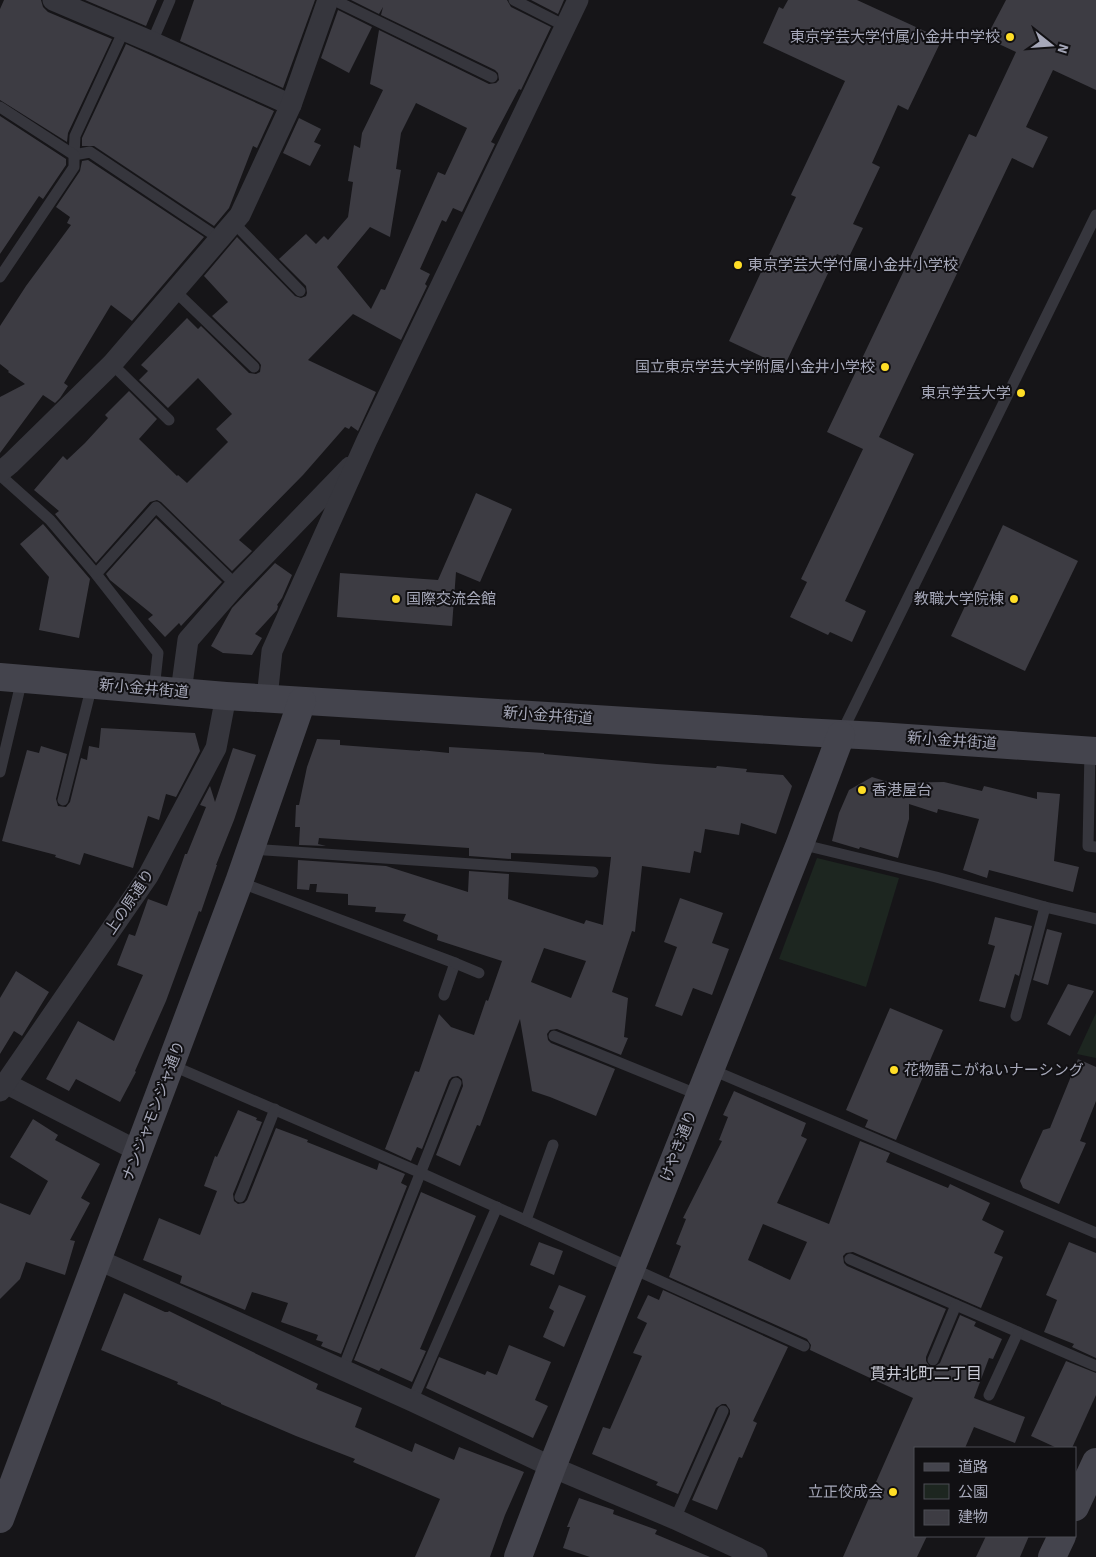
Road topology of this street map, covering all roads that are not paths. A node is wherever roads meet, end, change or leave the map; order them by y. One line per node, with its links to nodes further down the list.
1 (53, 0): 8 (street)
2 (170, 0): 9 (lane)
3 (328, 0): 11 (street)
4 (334, 0): 10 (lane)
5 (514, 0): 7 (lane)
6 (578, 0): 7 (street)
7 (565, 26): 23 (street)
8 (124, 30): 9 (street); 13 (lane)
9 (152, 42): 11 (street)
10 (492, 77)
11 (291, 105): 15 (street)
12 (0, 107): 13 (lane)
13 (74, 155): 16 (lane); 17 (lane)
14 (1096, 215): 33 (lane)
15 (234, 222): 16 (street); 18 (lane)
16 (220, 239): 19 (street)
17 (0, 277)
18 (300, 291)
19 (176, 292): 20 (street); 21 (lane)
20 (112, 364): 22 (lane); 24 (street)
21 (254, 367)
22 (169, 420)
23 (360, 456): 26 (street); 31 (street)
24 (0, 473): 25 (lane)
25 (96, 574): 26 (lane); 29 (lane)
26 (236, 585): 29 (street)
27 (11, 678): 28 (street, 新小金井街道); 35 (lane)
28 (92, 684): 29 (street, 新小金井街道); 36 (lane)
29 (168, 691): 30 (street, 新小金井街道)
30 (226, 696): 31 (street, 新小金井街道); 52 (street, 上の原通り)
31 (267, 698): 32 (street, 新小金井街道)
32 (302, 700): 33 (street, 新小金井街道); 39 (street, ナンジャモンジャ通り)
33 (841, 734): 34 (street, 新小金井街道); 37 (street, けやき通り)
34 (1093, 751): 38 (lane)
35 (0, 772)
36 (63, 800)
37 (800, 844): 42 (lane); 50 (street, けやき通り)
38 (1096, 847)
39 (251, 849): 40 (lane); 41 (street, ナンジャモンジャ通り)
40 (593, 872)
41 (240, 882): 44 (lane); 49 (street, ナンジャモンジャ通り)
42 (1045, 907): 43 (lane); 47 (lane)
43 (1096, 919)
44 (454, 963): 45 (lane); 46 (lane)
45 (479, 973)
46 (444, 995)
47 (1016, 1016)
48 (554, 1036): 53 (lane)
49 (171, 1065): 54 (lane); 56 (street, ナンジャモンジャ通り)
50 (710, 1069): 53 (street, けやき通り); 61 (lane)
51 (456, 1083): 57 (lane)
52 (3, 1087): 56 (street)
53 (699, 1095): 64 (street, けやき通り)
54 (275, 1109): 57 (lane); 58 (lane)
55 (553, 1145): 60 (lane)
56 (138, 1151): 63 (street, ナンジャモンジャ通り)
57 (421, 1173): 59 (lane); 70 (lane)
58 (240, 1197)
59 (497, 1208): 60 (lane); 72 (lane)
60 (526, 1220): 64 (lane)
61 (1096, 1233)
62 (850, 1259): 65 (lane)
63 (99, 1260): 70 (street); 77 (street, ナンジャモンジャ通り)
64 (631, 1268): 67 (lane); 75 (street, けやき通り)
65 (956, 1305): 66 (lane); 68 (lane)
66 (1018, 1332): 69 (lane); 71 (lane)
67 (804, 1346)
68 (933, 1360)
69 (1096, 1366)
70 (342, 1371): 72 (street)
71 (989, 1395)
72 (412, 1401): 75 (street)
73 (723, 1411): 78 (lane)
74 (1096, 1462): 76 (street)
75 (552, 1467): 78 (street); 80 (street, けやき通り)
76 (1076, 1506)
77 (1, 1513)
78 (675, 1519): 81 (street)
79 (1062, 1537): 82 (street)
80 (518, 1557)
81 (757, 1557)
82 (1052, 1557)

